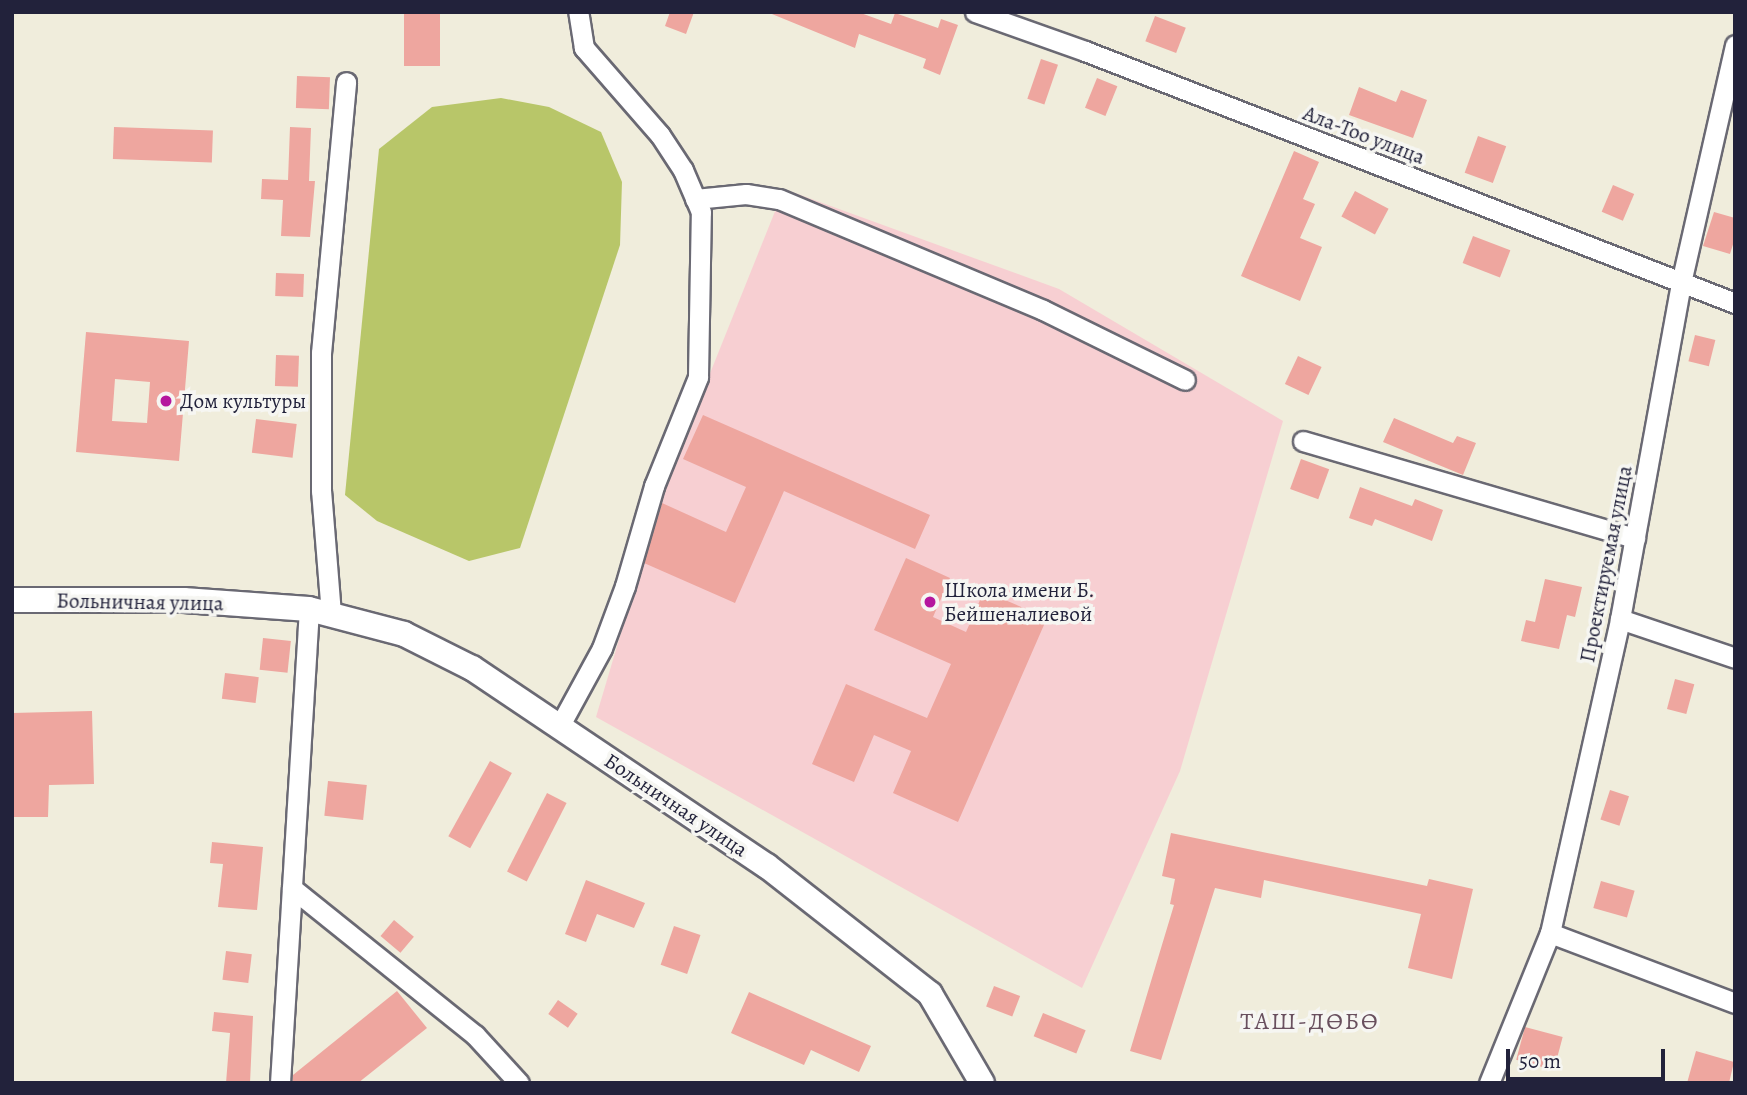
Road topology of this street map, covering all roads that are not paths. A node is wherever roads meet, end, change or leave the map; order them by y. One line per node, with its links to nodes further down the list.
1 (578, 12): 5 (street)
2 (975, 12): 6 (street, Ала-Тоо улица)
3 (1735, 45): 6 (street, Проектируемая улица)
4 (346, 82): 12 (street)
5 (695, 199): 8 (street); 15 (street)
6 (1681, 283): 7 (street, Ала-Тоо улица); 10 (street, Проектируемая улица)
7 (1735, 303)
8 (1185, 380)
9 (1303, 441): 10 (street)
10 (1635, 538): 13 (street, Проектируемая улица)
11 (12, 600): 12 (street, Больничная улица)
12 (320, 612): 15 (street, Больничная улица); 16 (street)
13 (1620, 619): 14 (street); 17 (street, Проектируемая улица)
14 (1735, 658)
15 (559, 727): 21 (street, Больничная улица)
16 (292, 888): 19 (street); 20 (street)
17 (1550, 933): 18 (street); 22 (street, Проектируемая улица)
18 (1735, 1003)
19 (280, 1083)
20 (519, 1083)
21 (982, 1083)
22 (1489, 1083)

